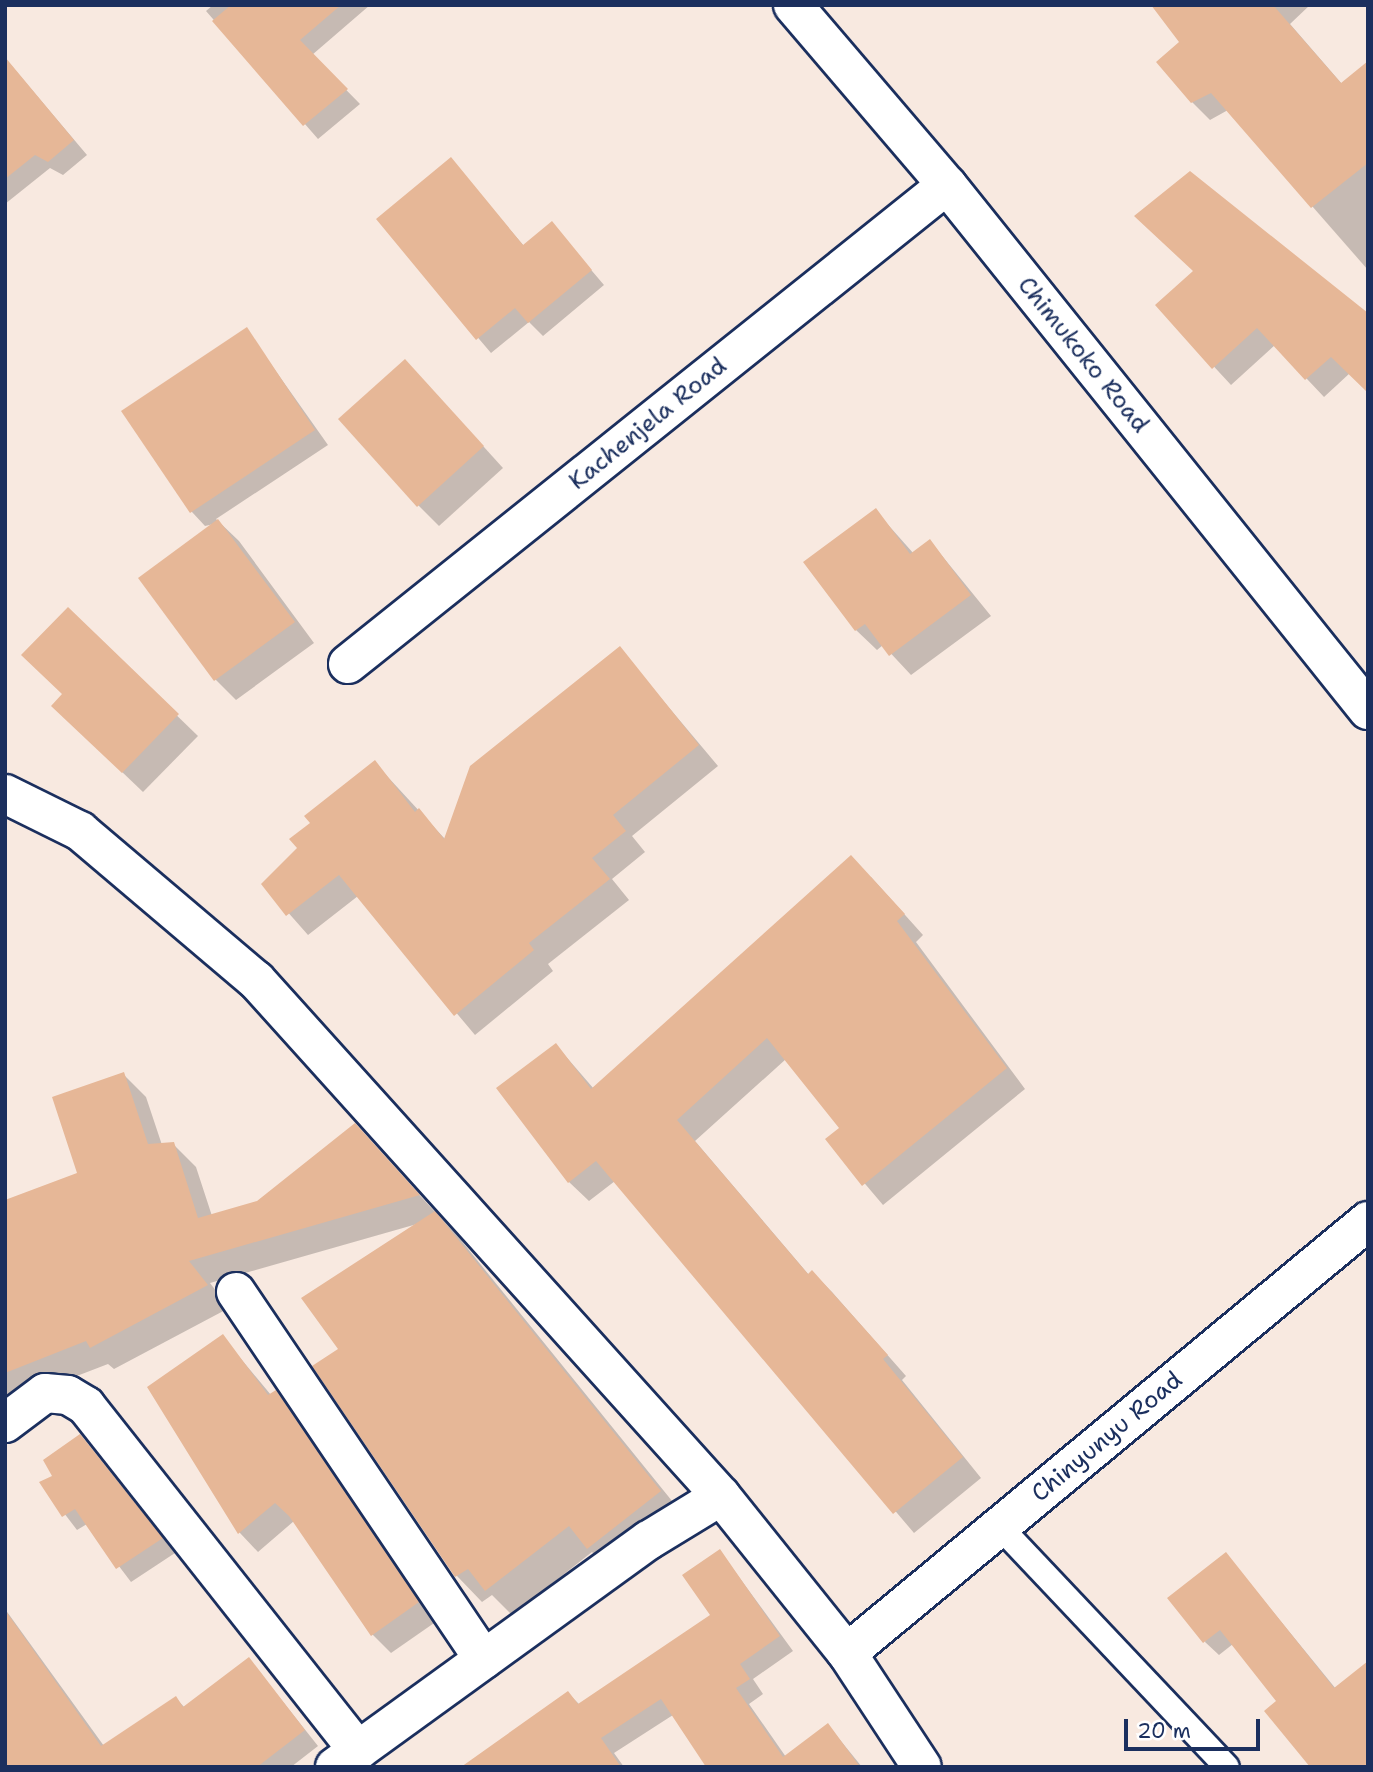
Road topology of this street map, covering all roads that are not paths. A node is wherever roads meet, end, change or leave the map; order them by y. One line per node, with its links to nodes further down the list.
1 (793, 5): 2 (street, Chimukoko Road)
2 (947, 185): 3 (street, Kachenjela Road); 4 (street, Chimukoko Road)
3 (348, 664)
4 (1368, 709)
5 (5, 794): 9 (street)
6 (1368, 1221): 10 (street, Chinyunyu Road)
7 (236, 1292): 12 (street)
8 (5, 1423): 13 (street)
9 (721, 1496): 11 (street); 12 (street)
10 (1000, 1527): 11 (street, Chinyunyu Road); 15 (lane)
11 (847, 1653): 14 (street)
12 (484, 1659): 13 (street)
13 (346, 1758)
14 (922, 1767)
15 (1227, 1767)

